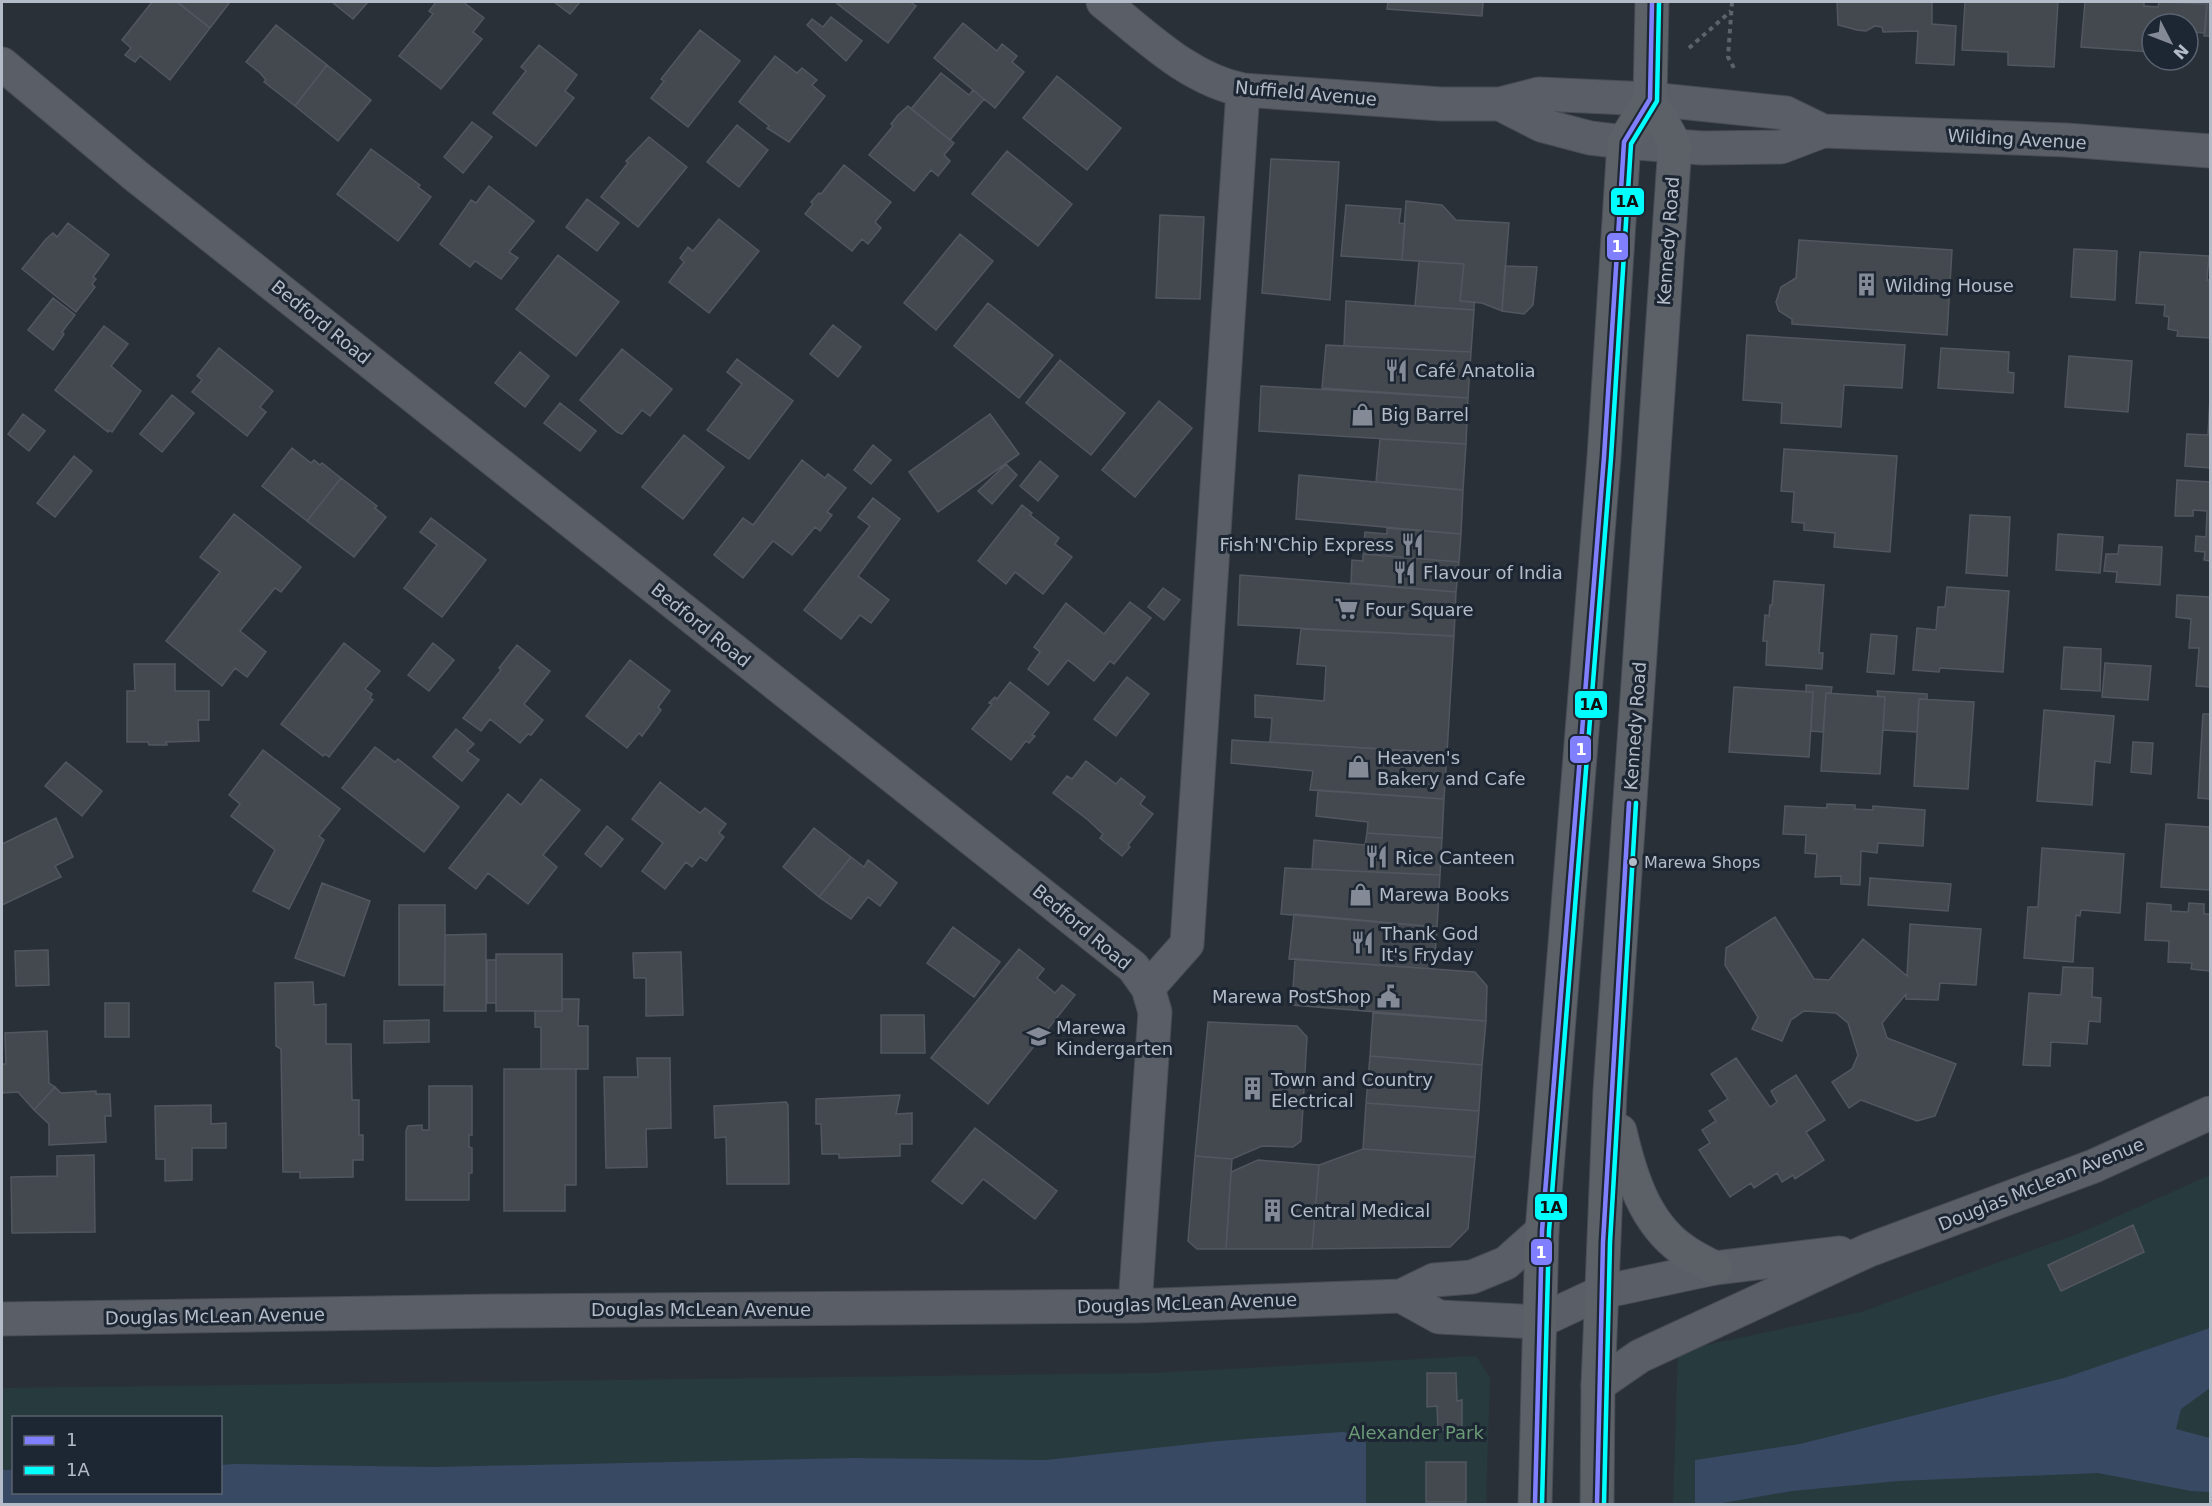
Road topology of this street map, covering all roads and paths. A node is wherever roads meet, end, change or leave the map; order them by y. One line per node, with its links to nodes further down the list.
1 (1102, 2): 6 (street, Nuffield Avenue)
2 (1653, 2): 7 (main road)
3 (1732, 2): 5 (path)
4 (2, 64): 13 (street, Bedford Road)
5 (1742, 74)
6 (1243, 90): 8 (street, Nuffield Avenue); 13 (street)
7 (1650, 99): 8 (street, Nuffield Avenue); 9 (street, Wilding Avenue); 10 (main road); 11 (main road)
8 (1500, 104): 10 (street, Nuffield Avenue)
9 (1823, 131): 11 (street, Wilding Avenue); 12 (street, Wilding Avenue)
10 (1624, 142): 11 (street, Nuffield Avenue); 16 (main road)
11 (1675, 145): 14 (main road, Kennedy Road)
12 (2211, 151)
13 (1148, 988): 21 (street, Bedford Road)
14 (1610, 1091): 18 (main road); 19 (main road, Kennedy Road)
15 (2211, 1113): 17 (street, Douglas McLean Avenue)
16 (1542, 1231): 20 (street, Douglas McLean Avenue); 23 (main road)
17 (1869, 1250): 18 (street, Douglas McLean Avenue); 24 (street, Douglas McLean Avenue)
18 (1715, 1268): 19 (street, Douglas McLean Avenue)
19 (1602, 1292): 23 (street, Douglas McLean Avenue); 24 (main road, Kennedy Road)
20 (1401, 1296): 21 (street, Douglas McLean Avenue); 23 (street, Douglas McLean Avenue)
21 (1135, 1306): 22 (street, Douglas McLean Avenue)
22 (2, 1319)
23 (1538, 1322): 26 (main road)
24 (1598, 1385): 25 (main road, Kennedy Road)
25 (1597, 1462): 27 (main road, Kennedy Road); 28 (main road)
26 (1535, 1504)
27 (1598, 1504)
28 (1609, 1504)

